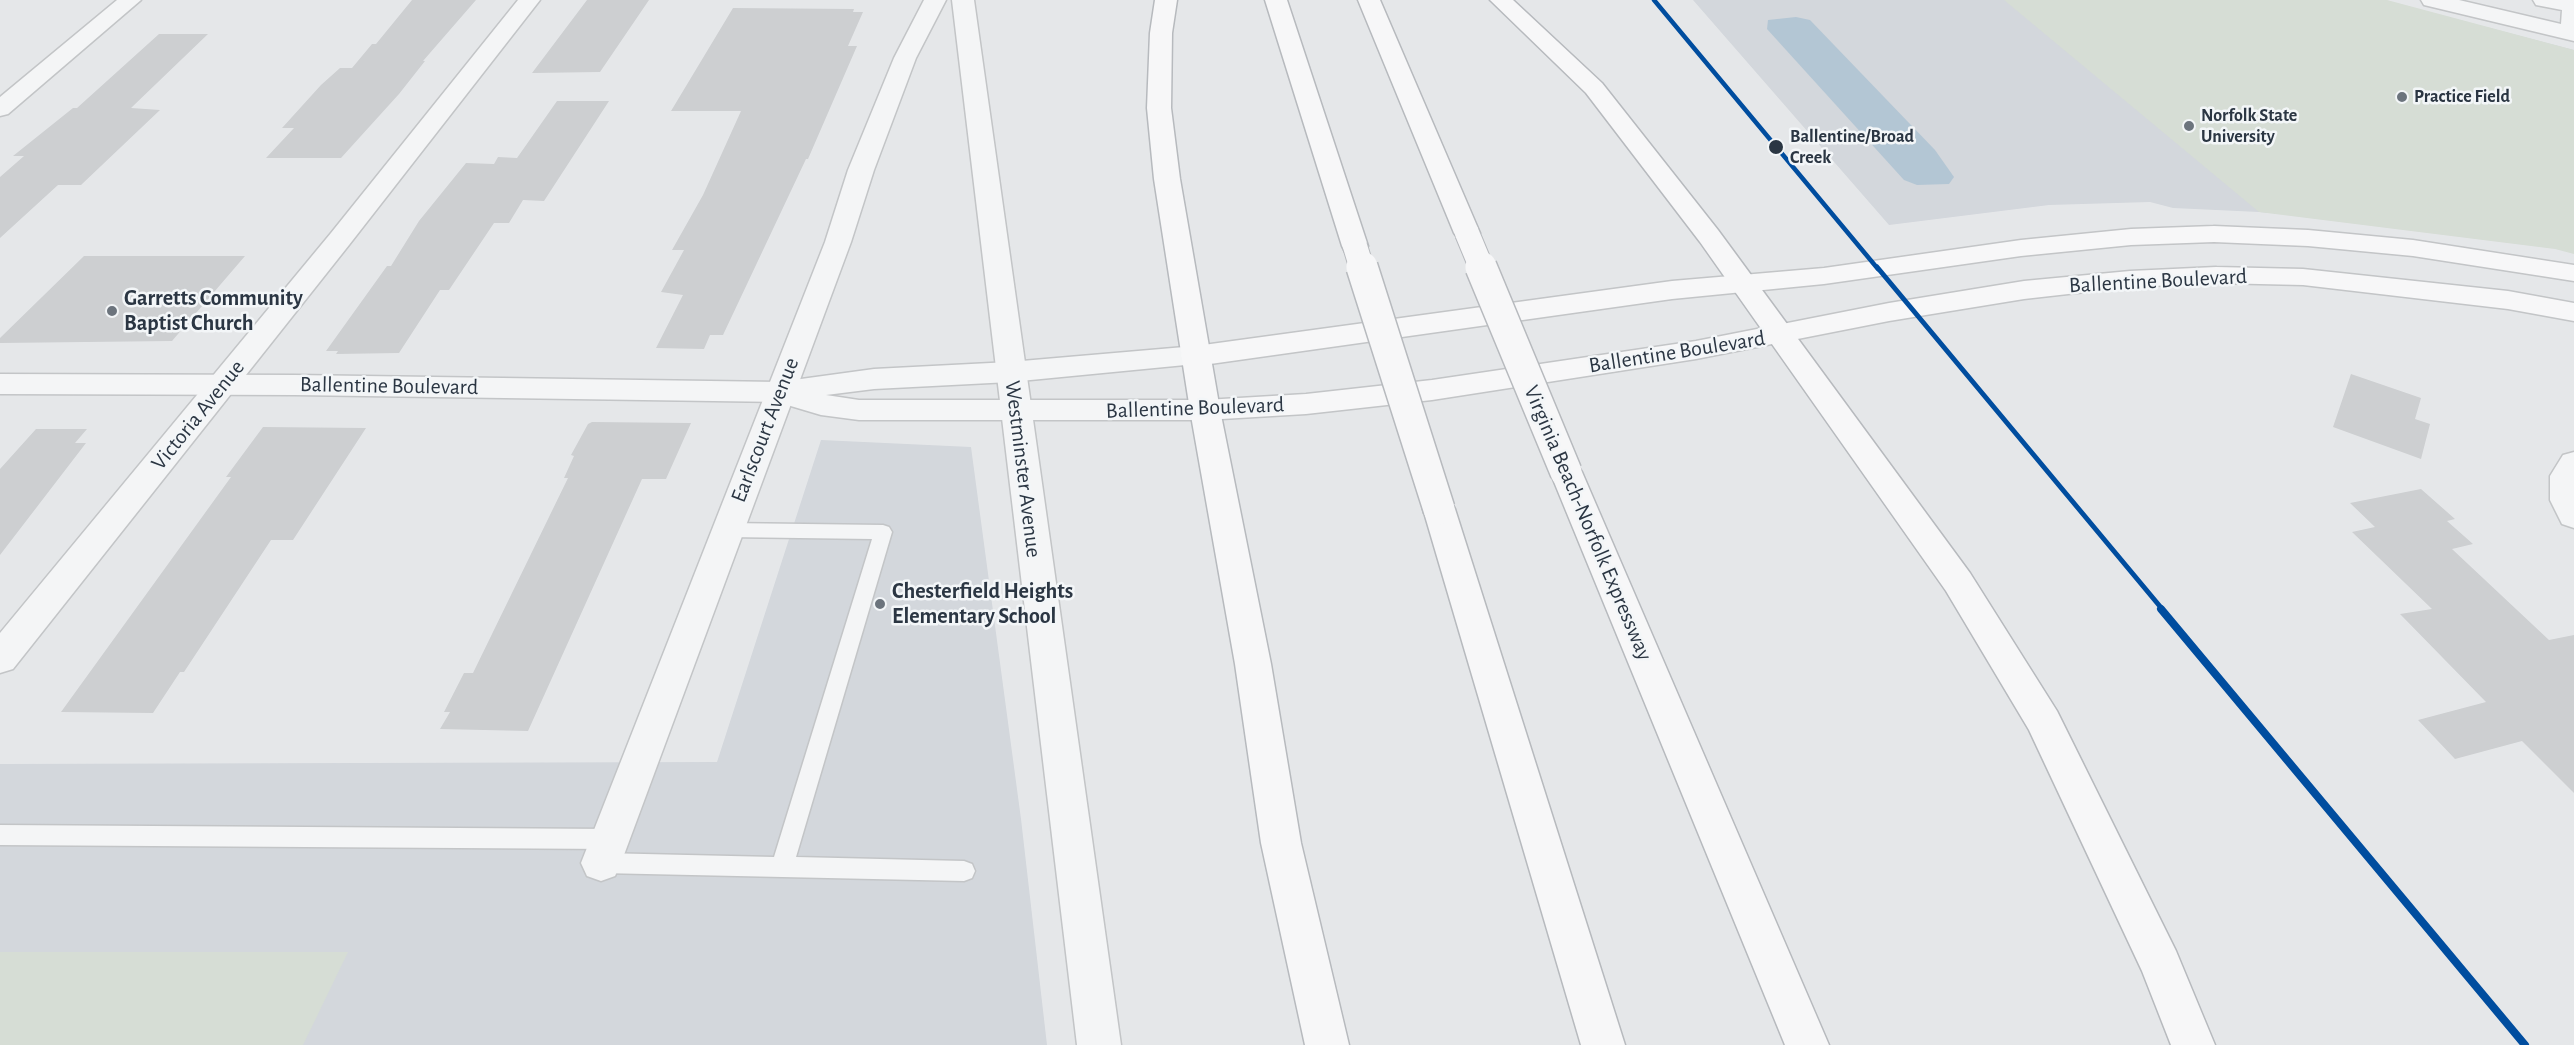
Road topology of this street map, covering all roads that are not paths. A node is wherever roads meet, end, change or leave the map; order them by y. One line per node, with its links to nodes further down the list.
1 (130, 0): 13 (street)
2 (529, 0): 21 (street, Victoria Avenue)
3 (935, 0): 22 (street, Earlscourt Avenue)
4 (963, 0): 19 (street, Westminster Avenue)
5 (1166, 0): 18 (main road)
6 (1276, 0): 35 (main road, bridge)
7 (1369, 0): 36 (main road, Virginia Beach-Norfolk Expressway, bridge)
8 (1502, 0): 15 (main road)
9 (2432, 0): 12 (street)
10 (2544, 0): 11 (street)
11 (2574, 5): 12 (street)
12 (2573, 34)
13 (0, 109)
14 (2574, 273): 15 (main road, Ballentine Boulevard)
15 (1743, 283): 17 (main road); 18 (main road, Ballentine Boulevard)
16 (2574, 312): 17 (main road, Ballentine Boulevard)
17 (1780, 335): 23 (main road, Ballentine Boulevard); 37 (main road)
18 (1196, 356): 19 (street, Ballentine Boulevard); 23 (main road)
19 (1010, 372): 22 (street, Ballentine Boulevard); 24 (street, Westminster Avenue)
20 (0, 384): 21 (street, Ballentine Boulevard)
21 (223, 385): 22 (street, Ballentine Boulevard); 28 (street, Victoria Avenue)
22 (779, 392): 24 (street, Ballentine Boulevard); 27 (street, Earlscourt Avenue)
23 (1205, 410): 24 (street, Ballentine Boulevard); 34 (main road)
24 (1015, 411): 33 (street, Westminster Avenue)
25 (2574, 463): 26 (street)
26 (2574, 516)
27 (727, 530): 30 (street, Earlscourt Avenue); 31 (lane)
28 (0, 659)
29 (0, 835): 30 (lane)
30 (606, 851): 31 (lane)
31 (782, 867): 32 (lane)
32 (964, 871)
33 (1099, 1045)
34 (1327, 1045)
35 (1603, 1045)
36 (1808, 1045)
37 (2193, 1045)

